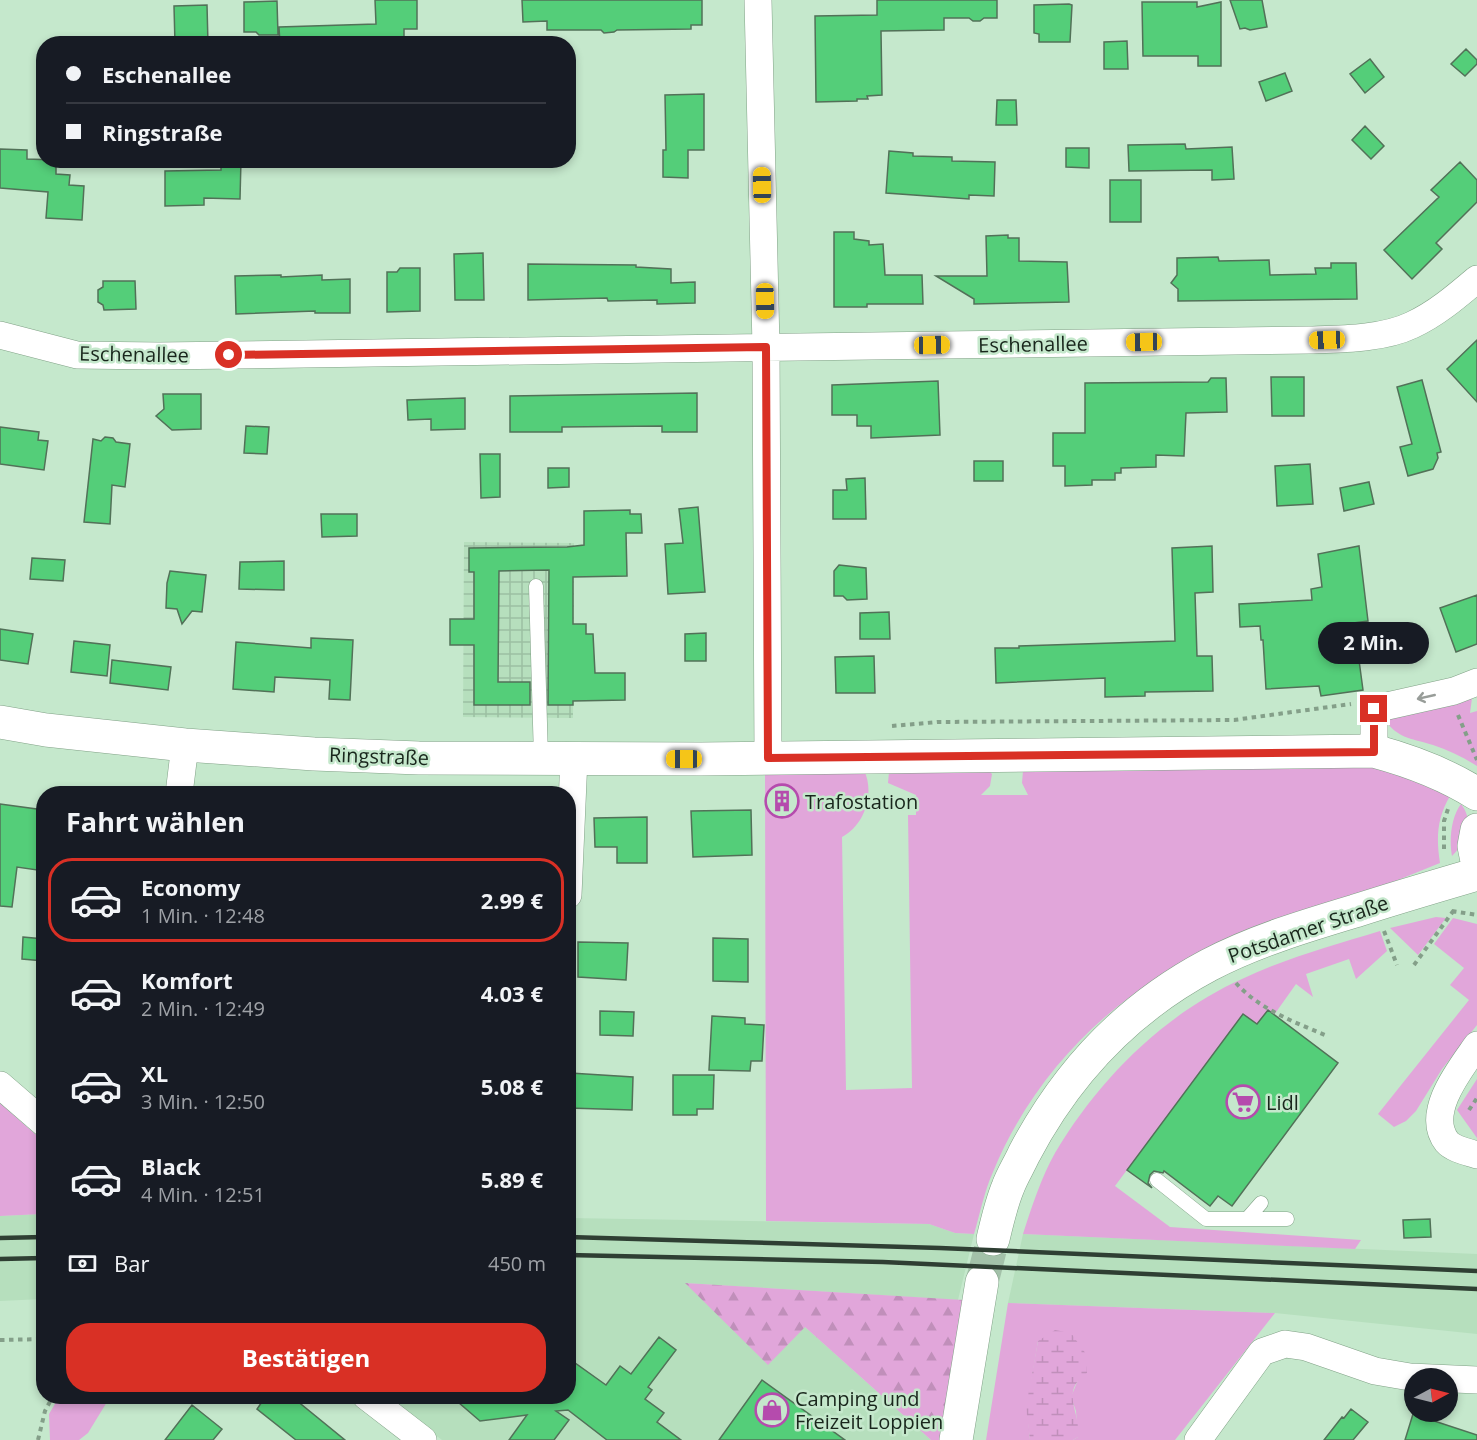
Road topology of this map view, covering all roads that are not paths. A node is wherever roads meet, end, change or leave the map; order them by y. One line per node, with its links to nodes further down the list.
1 (758, 0): 4 (street)
2 (1477, 279): 4 (street, Eschenallee)
3 (0, 335): 4 (street, Eschenallee)
4 (766, 347): 12 (street)
5 (536, 586): 10 (lane)
6 (1477, 682): 9 (street, one-way to 9)
7 (0, 722): 8 (main road, Ringstraße)
8 (185, 745): 10 (main road, Ringstraße); 13 (street)
9 (1374, 752): 12 (main road, Ringstraße); 15 (main road, Ringstraße)
10 (541, 758): 11 (main road, Ringstraße)
11 (574, 758): 12 (main road, Ringstraße); 14 (street)
12 (768, 758)
13 (180, 786)
14 (573, 786)
15 (1477, 794)
16 (1477, 830): 17 (main road)
17 (1477, 861)
18 (1477, 874): 27 (main road, Potsdamer Straße)
19 (1477, 1044): 22 (street)
20 (0, 1085): 21 (street)
21 (36, 1116)
22 (1477, 1155)
23 (1157, 1180): 25 (lane)
24 (1262, 1203): 25 (lane)
25 (1247, 1219): 26 (lane)
26 (1287, 1219)
27 (993, 1239)
28 (982, 1282): 32 (main road)
29 (1477, 1380): 33 (street)
30 (376, 1404): 31 (street)
31 (423, 1440)
32 (956, 1440)
33 (1198, 1440)

